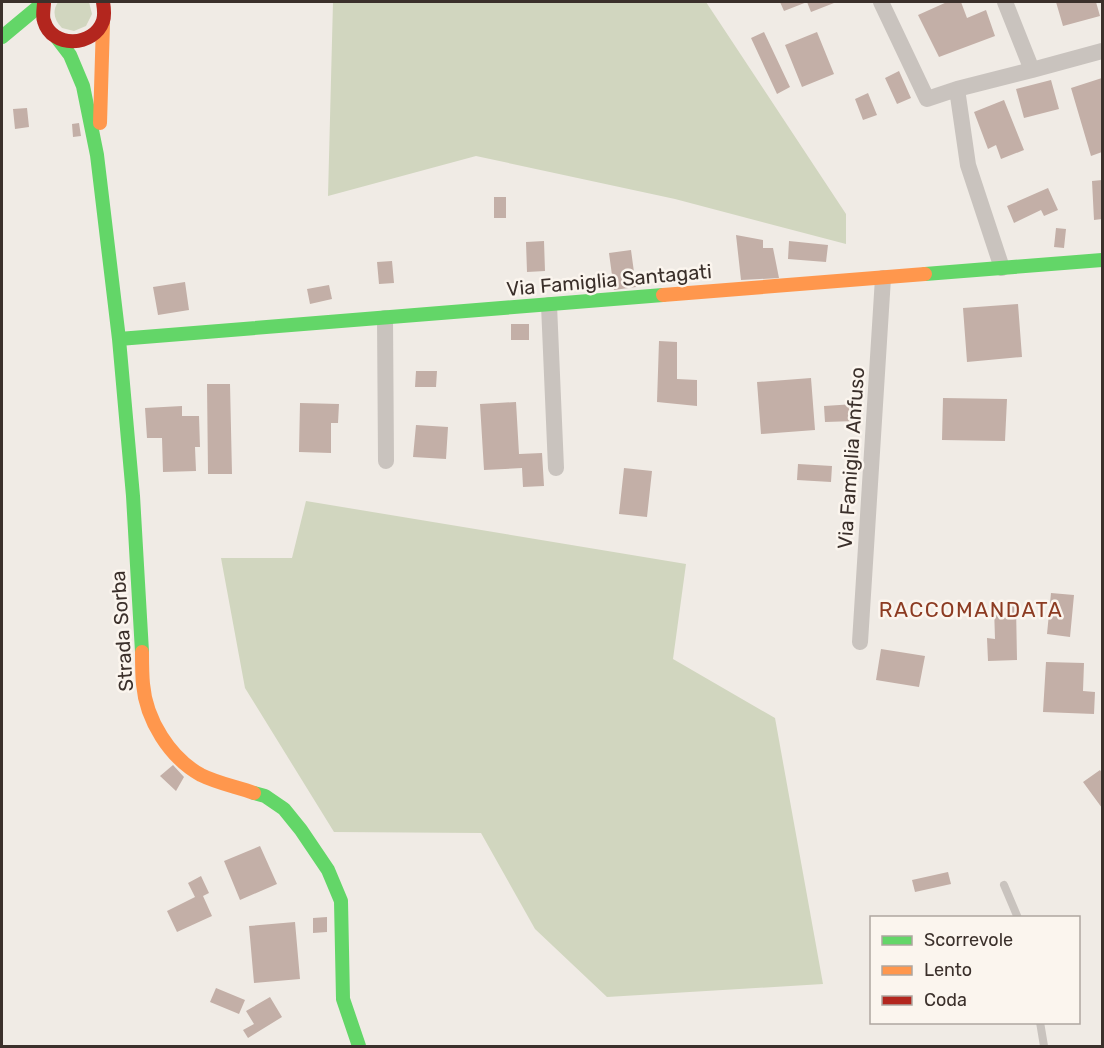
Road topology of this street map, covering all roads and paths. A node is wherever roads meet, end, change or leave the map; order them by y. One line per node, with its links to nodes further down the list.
1 (44, 2): 6 (street); 7 (street)
2 (103, 2): 5 (street)
3 (881, 2): 10 (street)
4 (1005, 2): 9 (street)
5 (103, 22): 6 (street); 11 (street)
6 (54, 36): 7 (street); 11 (street)
7 (2, 38)
8 (1102, 51): 9 (street)
9 (1032, 70): 10 (street)
10 (957, 89): 13 (street)
11 (97, 155): 17 (street, Strada Sorba)
12 (1102, 260): 13 (street, Via Famiglia Santagati)
13 (1002, 268): 14 (street, Via Famiglia Santagati)
14 (883, 278): 15 (street, Via Famiglia Santagati); 20 (street, Via Famiglia Anfuso)
15 (549, 305): 16 (street, Via Famiglia Santagati); 19 (street)
16 (385, 318): 17 (street, Via Famiglia Santagati); 18 (street)
17 (119, 339): 24 (street, Strada Sorba)
18 (386, 461)
19 (556, 468)
20 (860, 642)
21 (1004, 885): 22 (lane)
22 (1017, 916)
23 (1040, 1024): 25 (lane)
24 (359, 1047)
25 (1044, 1047)

